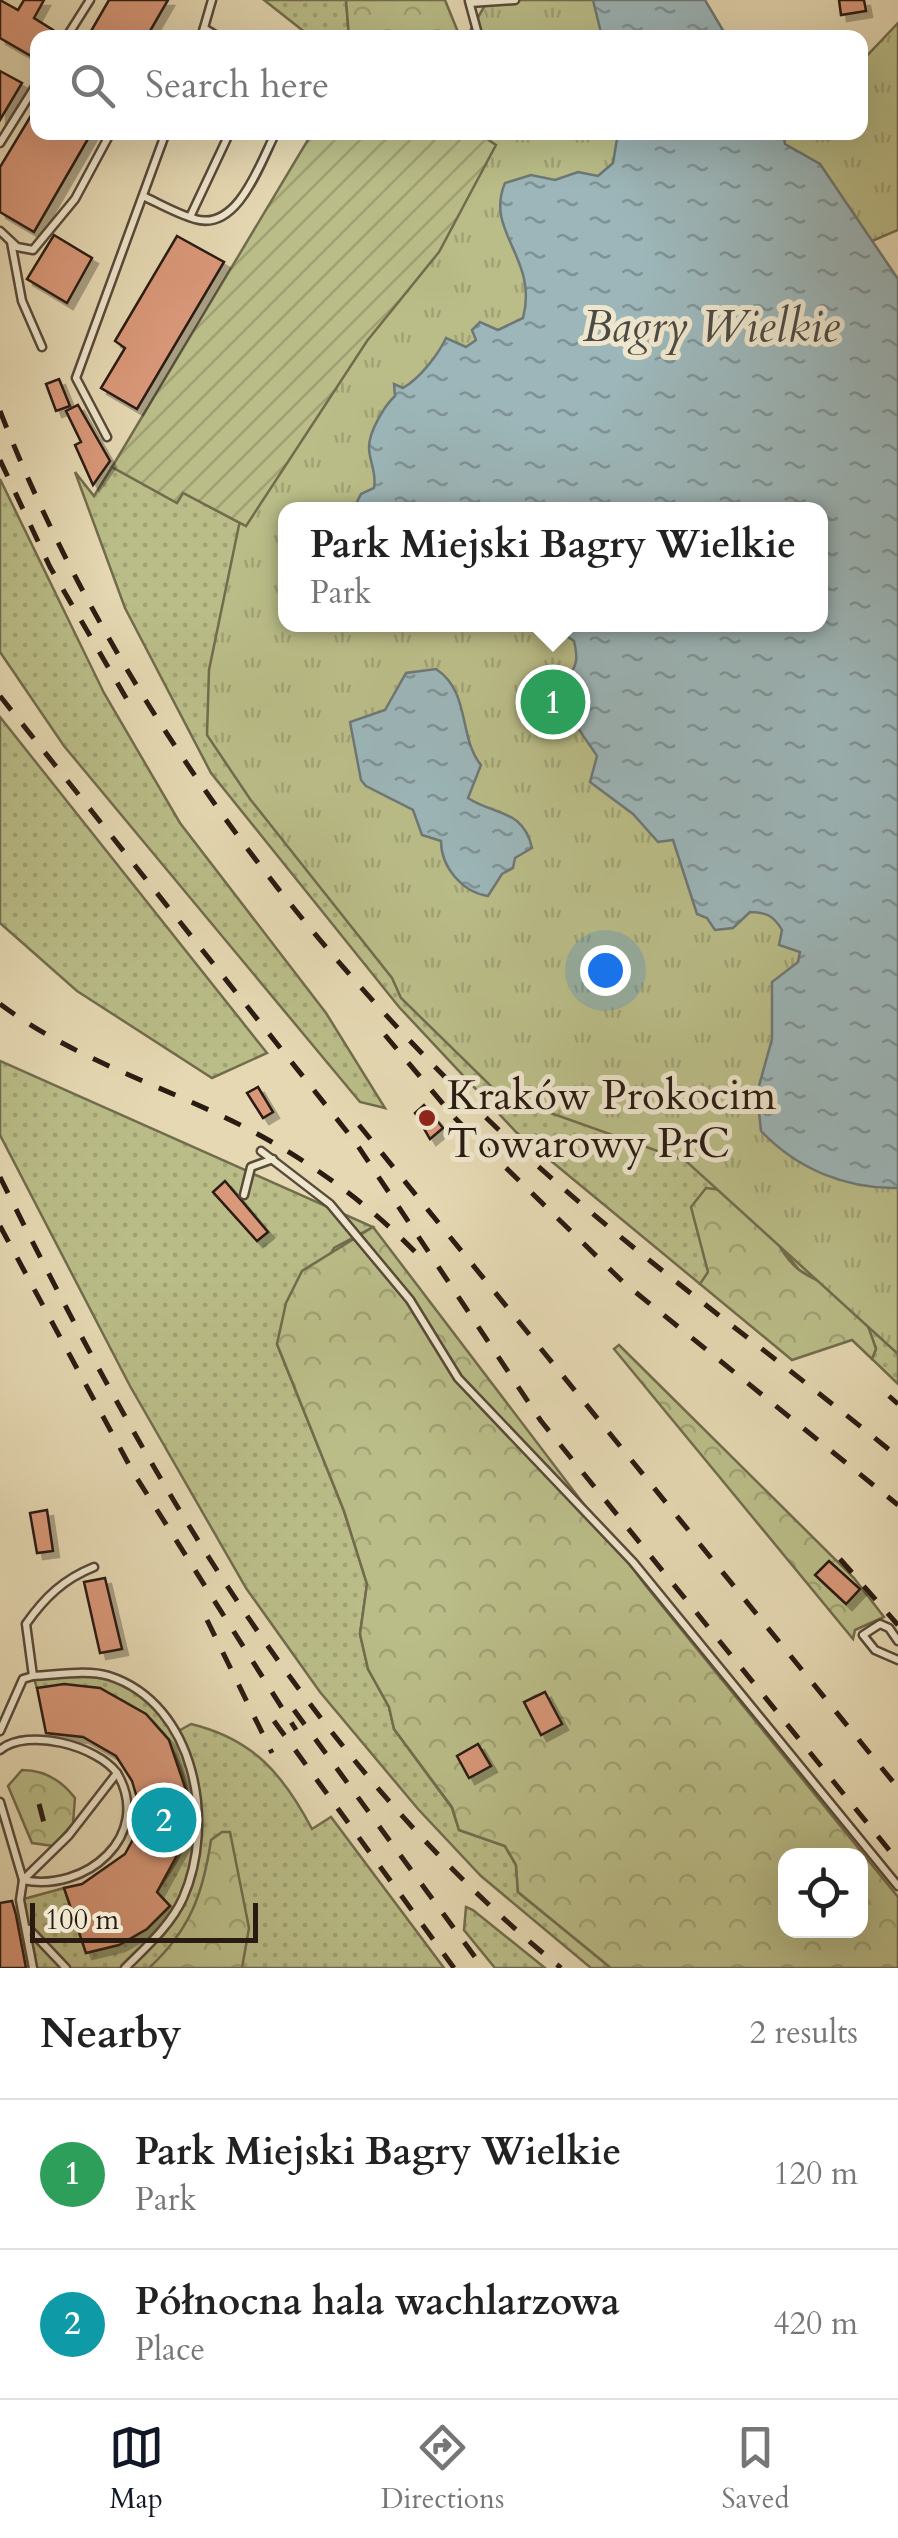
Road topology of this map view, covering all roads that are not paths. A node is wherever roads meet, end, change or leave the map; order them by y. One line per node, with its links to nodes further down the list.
1 (90, 0): 6 (lane)
2 (212, 0): 5 (lane)
3 (515, 0): 4 (lane)
4 (470, 2): 8 (lane)
5 (204, 28): 7 (lane)
6 (71, 30)
7 (207, 30)
8 (477, 30)
9 (30, 95): 14 (lane)
10 (107, 140): 18 (lane)
11 (163, 140): 15 (lane)
12 (226, 140): 16 (lane)
13 (271, 140): 16 (lane)
14 (0, 143)
15 (143, 196): 16 (lane); 20 (lane)
16 (190, 217)
17 (0, 230): 18 (lane)
18 (10, 241): 19 (lane)
19 (42, 347)
20 (106, 437)
21 (260, 1151): 22 (lane)
22 (275, 1159): 23 (lane); 33 (lane)
23 (244, 1195)
24 (94, 1567): 27 (lane)
25 (898, 1641): 26 (lane)
26 (898, 1660)
27 (33, 1676): 28 (lane); 37 (lane)
28 (0, 1731)
29 (0, 1750): 30 (lane)
30 (117, 1773): 32 (lane); 32 (lane)
31 (0, 1802): 32 (lane)
32 (23, 1880): 34 (lane)
33 (898, 1886)
34 (26, 1926): 35 (lane); 36 (lane)
35 (33, 1968)
36 (66, 1968)
37 (126, 1968)

